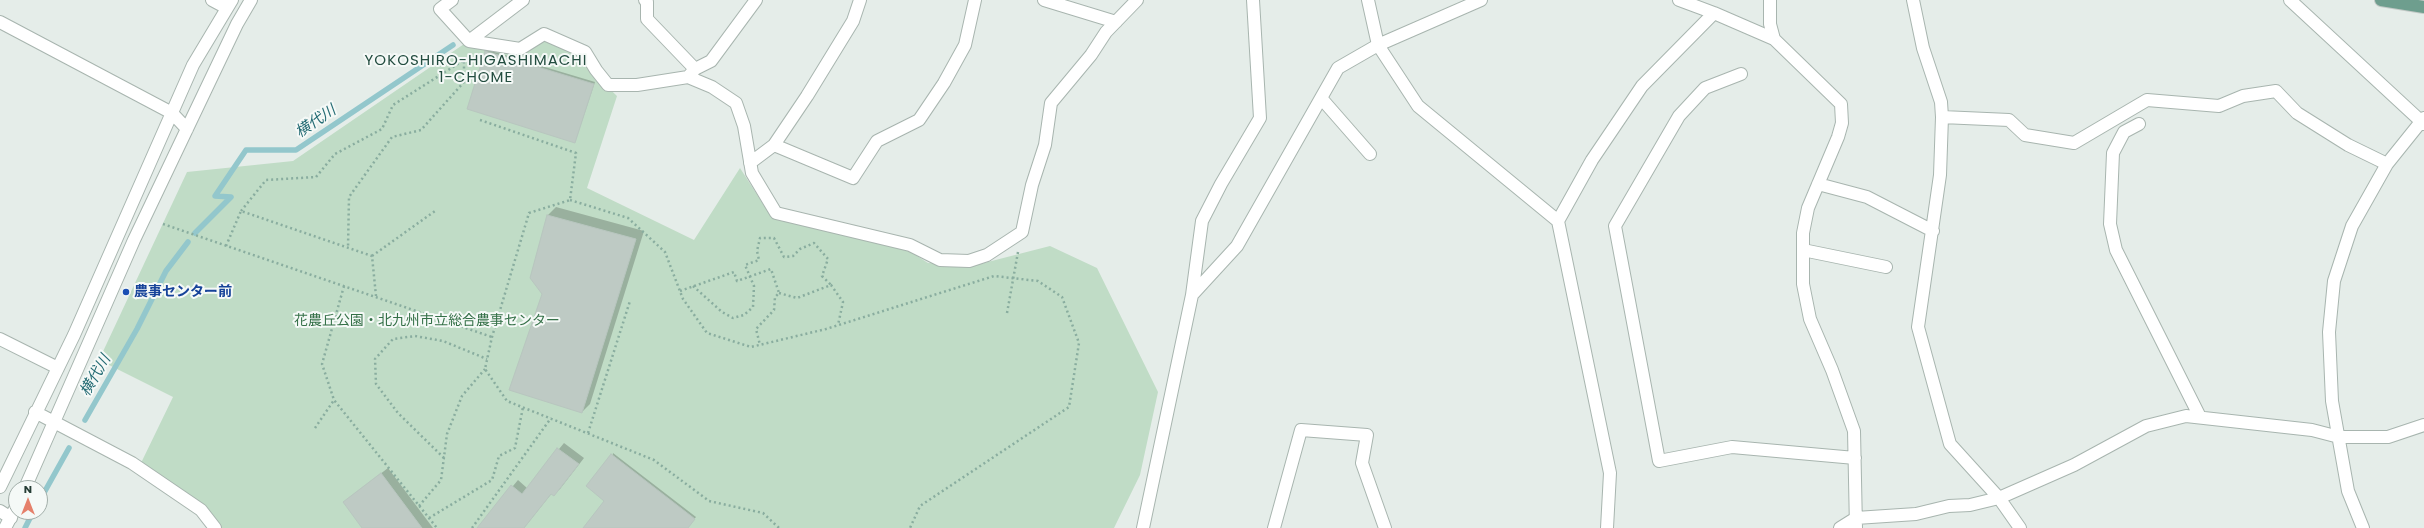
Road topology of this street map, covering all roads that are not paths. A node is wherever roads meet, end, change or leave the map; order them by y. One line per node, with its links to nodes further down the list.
1 (212, 0): 19 (street)
2 (252, 0): 34 (street)
3 (452, 0): 25 (street)
4 (523, 0): 25 (street)
5 (645, 0): 27 (street)
6 (756, 0): 27 (street)
7 (860, 0): 35 (street)
8 (975, 0): 35 (street)
9 (1044, 0): 23 (street)
10 (1137, 0): 23 (street)
11 (1253, 0): 44 (street)
12 (1368, 0): 26 (street)
13 (1482, 0): 26 (street)
14 (1679, 0): 21 (street)
15 (1770, 0): 24 (street)
16 (1913, 0): 31 (street)
17 (2290, 0): 32 (street)
18 (2381, 0): 20 (main road)
19 (230, 4): 30 (street)
20 (2424, 7)
21 (1714, 13): 24 (street); 40 (street)
22 (0, 22): 30 (street)
23 (1116, 22): 37 (street)
24 (1774, 39): 39 (street)
25 (469, 41): 27 (street)
26 (1378, 45): 29 (street); 40 (street)
27 (692, 73): 37 (street)
28 (1741, 74): 52 (street)
29 (1321, 98): 36 (street); 44 (street)
30 (172, 113): 34 (street); 46 (street)
31 (1942, 117): 38 (street); 41 (street)
32 (2423, 121): 38 (street)
33 (2139, 124): 48 (street)
34 (187, 129): 49 (street)
35 (774, 145): 37 (street)
36 (1370, 154)
37 (750, 163)
38 (2387, 164): 51 (street)
39 (1818, 184): 41 (street); 42 (street)
40 (1558, 221): 61 (street)
41 (1933, 231): 55 (street)
42 (1803, 250): 43 (street); 52 (street)
43 (1886, 267)
44 (1192, 295): 58 (street)
45 (0, 339): 46 (street)
46 (58, 368): 47 (street)
47 (35, 412): 49 (street); 54 (street)
48 (2200, 418): 51 (street); 55 (street)
49 (55, 422): 53 (street); 57 (street)
50 (2424, 425): 51 (street)
51 (2339, 437): 64 (street)
52 (1855, 458): 56 (street)
53 (29, 480)
54 (0, 487)
55 (1999, 498): 56 (street); 63 (street)
56 (1856, 523): 62 (street)
57 (215, 528)
58 (1143, 528)
59 (1274, 528): 60 (street)
60 (1385, 528)
61 (1607, 528)
62 (1840, 528)
63 (2020, 528)
64 (2363, 528)

